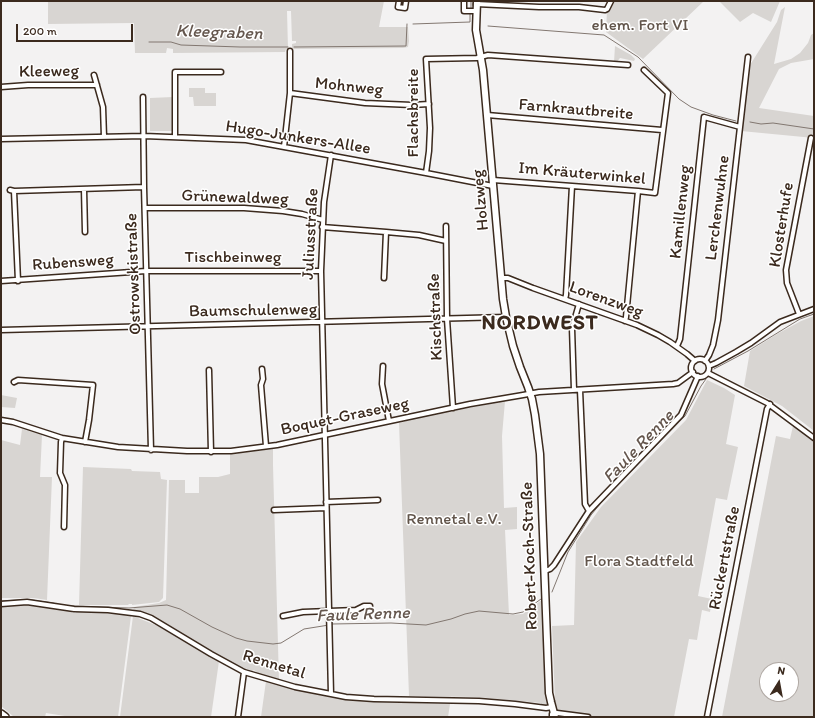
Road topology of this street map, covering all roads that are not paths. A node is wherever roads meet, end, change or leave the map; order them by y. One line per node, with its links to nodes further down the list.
1 (399, 1): 2 (street)
2 (406, 1)
3 (464, 1): 6 (street)
4 (611, 1): 5 (street)
5 (476, 2): 6 (street, Holzweg)
6 (472, 11): 8 (street, Holzweg)
7 (290, 51): 16 (street)
8 (481, 57): 10 (street); 18 (street, Flachsbreite); 19 (street, Holzweg)
9 (748, 57): 20 (street, Lerchenwuhne)
10 (628, 65)
11 (644, 70): 21 (street, Im Kräuterwinkel)
12 (221, 72): 24 (street)
13 (94, 75): 14 (street, Kleeweg)
14 (97, 85): 15 (street, Kleeweg); 23 (street, Kleeweg)
15 (1, 87)
16 (290, 93): 18 (street, Mohnweg); 27 (street)
17 (143, 97): 22 (street, Ostrowskistraße)
18 (429, 104): 29 (street, Flachsbreite)
19 (488, 115): 21 (street, Farnkrautbreite); 30 (street, Holzweg)
20 (740, 127): 58 (street, Kamillenweg); 59 (street, Lerchenwuhne)
21 (662, 130): 34 (street, Im Kräuterwinkel)
22 (144, 136): 23 (street, Hugo-Junkers-Allee); 24 (street, Hugo-Junkers-Allee); 32 (street, Ostrowskistraße)
23 (104, 137): 26 (street, Hugo-Junkers-Allee)
24 (175, 137): 27 (street, Hugo-Junkers-Allee)
25 (811, 138): 51 (street, Klosterhufe)
26 (1, 139)
27 (284, 147): 28 (street, Hugo-Junkers-Allee)
28 (331, 155): 29 (street, Hugo-Junkers-Allee); 36 (street, Juliusstraße)
29 (426, 173): 30 (street, Hugo-Junkers-Allee)
30 (493, 183): 31 (street, Im Kräuterwinkel); 45 (street, Holzweg)
31 (572, 186): 34 (street, Im Kräuterwinkel); 48 (street)
32 (144, 187): 33 (street); 35 (street, Ostrowskistraße)
33 (84, 189): 39 (street); 46 (street)
34 (638, 191): 54 (street)
35 (145, 208): 36 (street, Grünewaldweg); 42 (street, Ostrowskistraße)
36 (323, 220): 38 (street, Juliusstraße)
37 (446, 226): 41 (street, Kischstraße)
38 (322, 227): 40 (street); 43 (street, Juliusstraße)
39 (84, 232)
40 (386, 232): 41 (street); 44 (street)
41 (446, 241): 53 (street, Kischstraße)
42 (146, 271): 43 (street, Tischbeinweg); 46 (street, Rubensweg); 56 (street, Ostrowskistraße)
43 (320, 271): 55 (street, Juliusstraße)
44 (384, 278)
45 (502, 278): 48 (street, Lorenzweg); 52 (street, Holzweg)
46 (18, 280): 47 (street, Rubensweg)
47 (1, 282)
48 (565, 299): 49 (street, Lorenzweg)
49 (579, 304): 54 (street, Lorenzweg); 69 (street)
50 (814, 309): 51 (street)
51 (799, 314): 62 (street)
52 (506, 317): 53 (street, Baumschulenweg); 71 (street, Holzweg)
53 (447, 318): 55 (street, Baumschulenweg); 73 (street, Kischstraße)
54 (625, 320): 58 (street, Lorenzweg)
55 (322, 322): 56 (street, Baumschulenweg); 76 (street, Juliusstraße)
56 (148, 327): 57 (street, Baumschulenweg); 81 (street, Ostrowskistraße)
57 (1, 330)
58 (677, 346): 60 (street, Lorenzweg)
59 (705, 360): 60 (street); 62 (street)
60 (695, 361): 65 (street)
61 (383, 366): 75 (street)
62 (709, 366): 66 (street)
63 (262, 369): 80 (street)
64 (209, 370): 82 (street)
65 (693, 372): 67 (street); 70 (street, Boquet-Graseweg)
66 (708, 373): 67 (street); 72 (street)
67 (698, 376): 87 (street)
68 (14, 382): 79 (street)
69 (574, 390): 70 (street, Boquet-Graseweg); 71 (street, Boquet-Graseweg)
70 (580, 390): 87 (street)
71 (531, 394): 73 (street, Boquet-Graseweg); 89 (street, Robert-Koch-Straße)
72 (770, 404): 78 (street); 101 (street, Rückertstraße)
73 (453, 408): 75 (street, Boquet-Graseweg)
74 (1, 420): 77 (street, Boquet-Graseweg)
75 (389, 421): 76 (street, Boquet-Graseweg)
76 (324, 435): 80 (street, Boquet-Graseweg); 84 (street, Juliusstraße)
77 (62, 438): 79 (street, Boquet-Graseweg); 88 (street)
78 (814, 438)
79 (85, 442): 81 (street, Boquet-Graseweg)
80 (266, 446): 82 (street, Boquet-Graseweg)
81 (151, 450): 82 (street, Boquet-Graseweg)
82 (211, 452)
83 (378, 500): 84 (street)
84 (326, 502): 85 (street, Juliusstraße)
85 (326, 508): 86 (street); 92 (street, Juliusstraße)
86 (274, 510)
87 (589, 511): 89 (street)
88 (64, 527)
89 (545, 571): 97 (street, Robert-Koch-Straße)
90 (1, 604): 94 (street, Rennetal)
91 (370, 606): 92 (street)
92 (329, 611): 93 (street); 95 (street, Juliusstraße)
93 (283, 616)
94 (244, 672): 95 (street, Rennetal); 99 (street)
95 (331, 694): 97 (street, Rennetal)
96 (1, 714): 98 (main road)
97 (553, 714): 100 (street, Rennetal)
98 (5, 717)
99 (238, 717)
100 (588, 717)
101 (707, 717)

